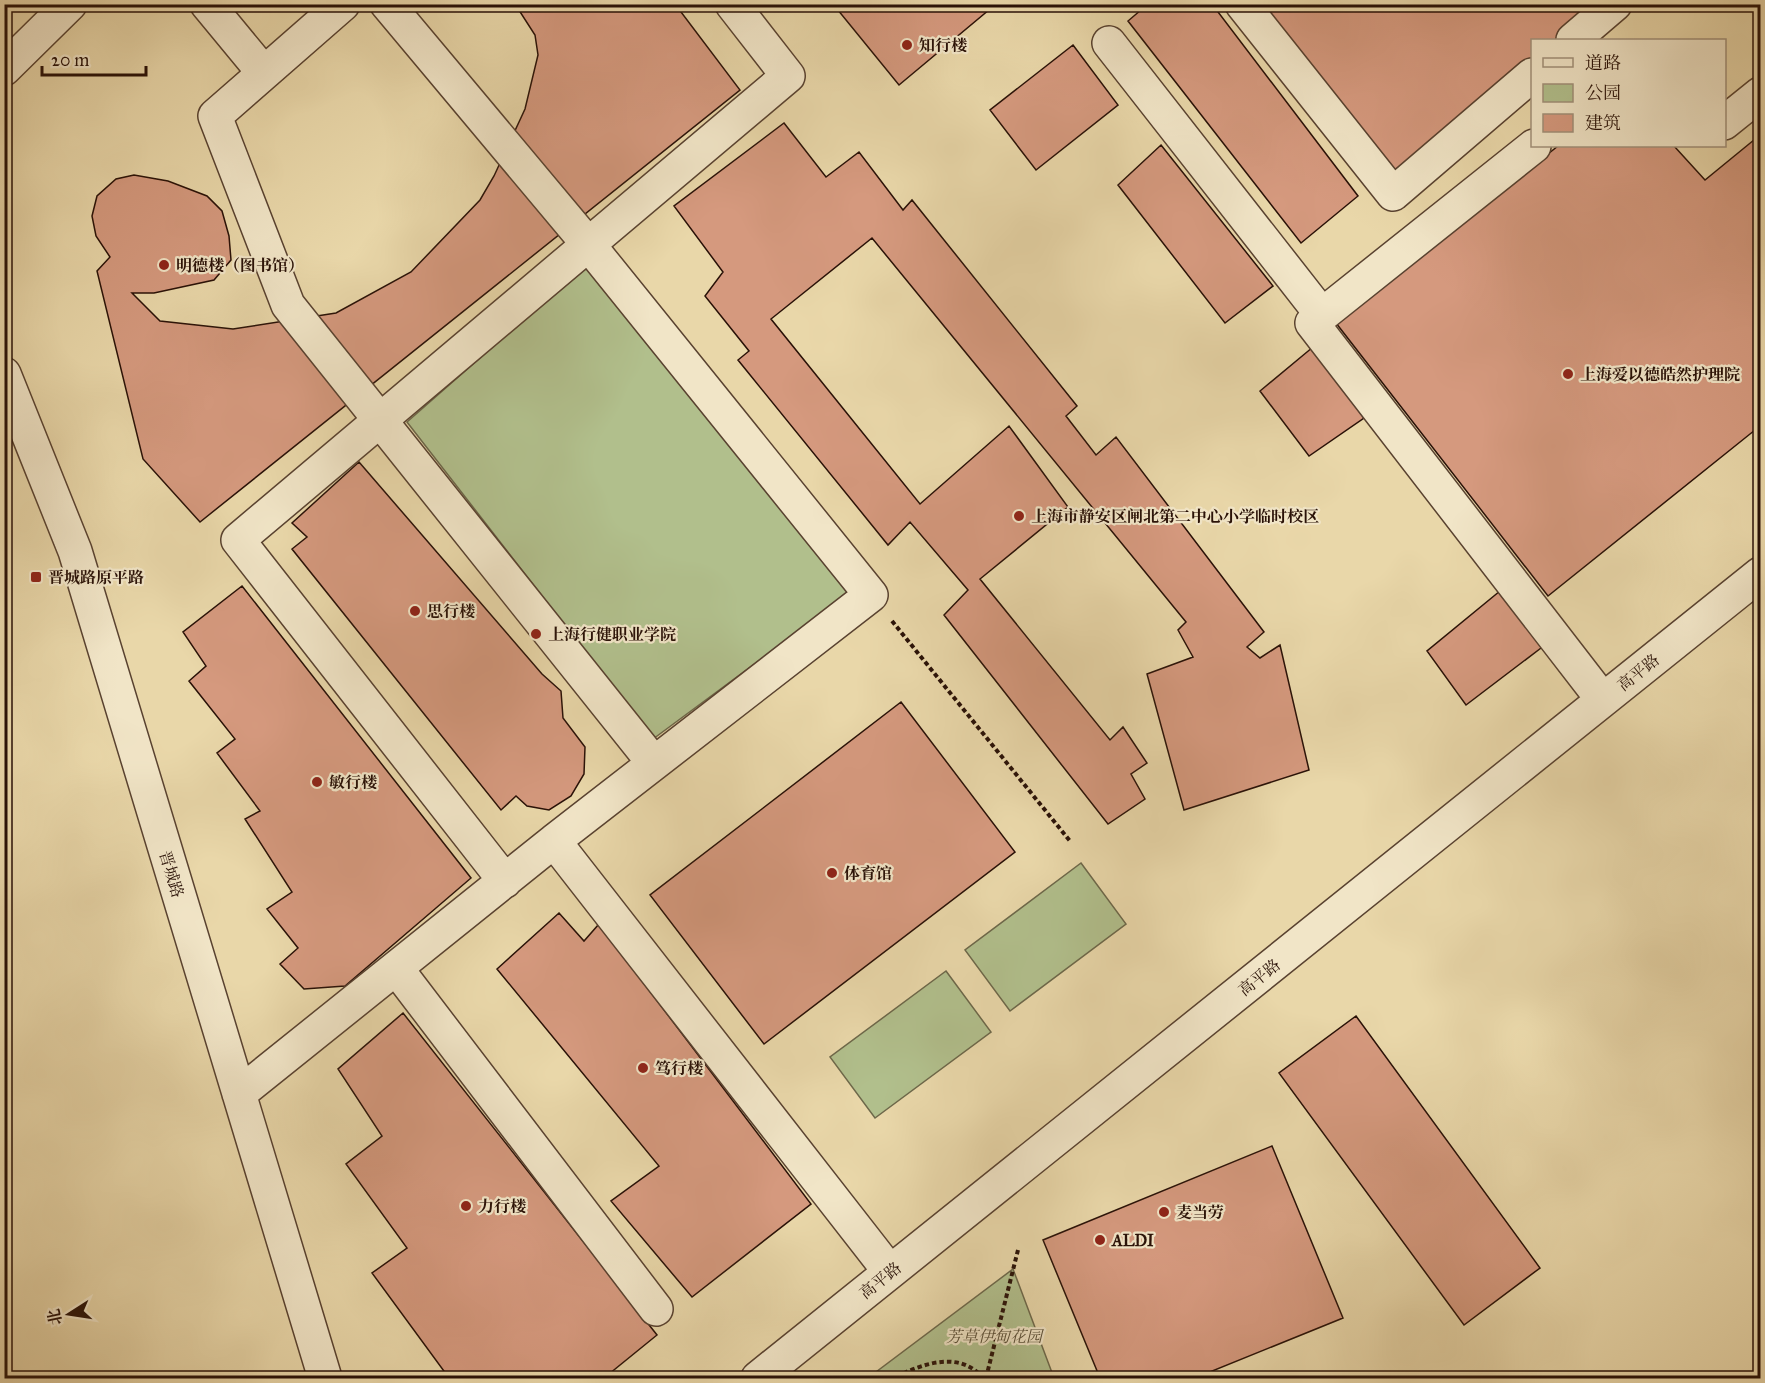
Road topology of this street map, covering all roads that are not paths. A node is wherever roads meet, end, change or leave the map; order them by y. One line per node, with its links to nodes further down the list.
1 (70, 4): 10 (street)
2 (207, 4): 11 (street)
3 (343, 4): 11 (street)
4 (387, 4): 16 (street)
5 (732, 4): 16 (street)
6 (1242, 4): 12 (street)
7 (1615, 4): 8 (street)
8 (1574, 39)
9 (1109, 43): 17 (street)
10 (4, 69)
11 (264, 73): 19 (street)
12 (1531, 77)
13 (1761, 94): 14 (street)
14 (1726, 122)
15 (1533, 147): 17 (street)
16 (588, 244): 19 (street); 22 (street)
17 (1322, 315): 21 (street)
18 (4, 375): 26 (street, 晋城路)
19 (380, 420): 22 (street); 24 (street)
20 (1761, 574): 21 (street, 高平路)
21 (1604, 700): 27 (street, 高平路)
22 (653, 762): 23 (street)
23 (554, 841): 24 (street); 27 (street)
24 (505, 881): 25 (street)
25 (396, 968): 26 (street); 28 (street)
26 (239, 1094): 30 (street, 晋城路)
27 (890, 1272): 29 (street, 高平路)
28 (656, 1310)
29 (777, 1372)
30 (325, 1378)

